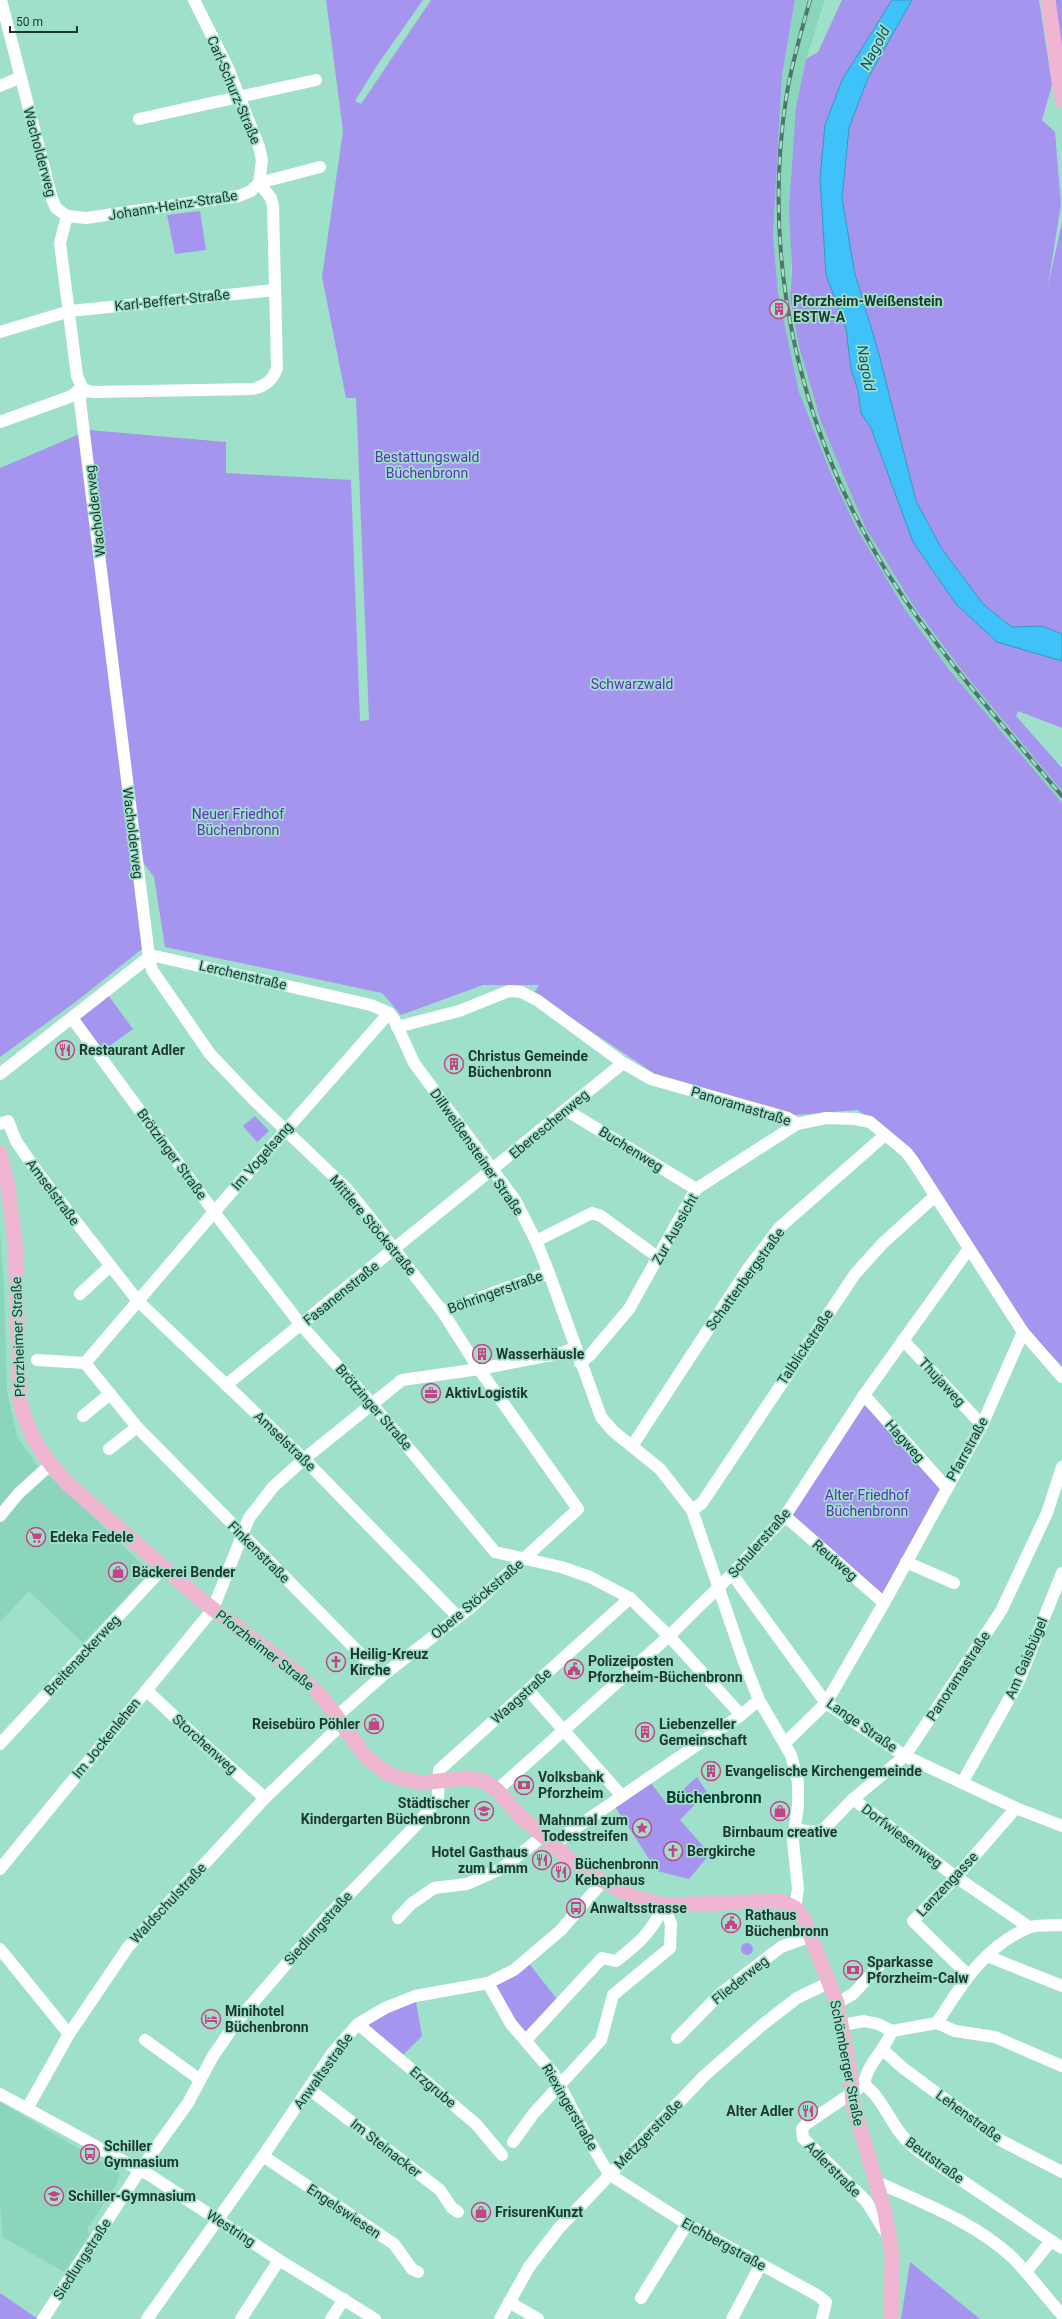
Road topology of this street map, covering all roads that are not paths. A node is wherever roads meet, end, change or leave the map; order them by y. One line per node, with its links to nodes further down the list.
1 (1, 0): 4 (street, Wacholderweg)
2 (194, 0): 7 (street, Carl-Schurz-Straße)
3 (1048, 0): 8 (main road)
4 (21, 77): 6 (street); 12 (street, Wacholderweg)
5 (316, 80): 7 (street)
6 (0, 86)
7 (241, 98): 9 (street); 11 (street, Carl-Schurz-Straße)
8 (1062, 100)
9 (139, 120)
10 (320, 167): 11 (street, Johann-Heinz-Straße)
11 (259, 183): 12 (street, Johann-Heinz-Straße); 13 (street)
12 (67, 216): 14 (street, Wacholderweg)
13 (275, 290): 14 (street, Karl-Beffert-Straße); 16 (street)
14 (70, 311): 15 (street, Karl-Beffert-Straße); 16 (street, Wacholderweg)
15 (0, 332)
16 (82, 387): 17 (street); 18 (street, Wacholderweg)
17 (0, 422)
18 (149, 957): 19 (street, Lerchenstraße); 20 (street); 27 (street, Mittlere Stöckstraße)
19 (389, 1013): 21 (street); 27 (street, Im Vogelsang)
20 (72, 1018): 23 (street); 33 (street, Brötzinger Straße)
21 (397, 1027): 22 (street, Panoramastraße); 30 (street, Dillweißensteiner Straße)
22 (622, 1063): 24 (street, Ebereschenweg); 26 (street, Panoramastraße)
23 (0, 1074)
24 (566, 1110): 30 (street, Ebereschenweg); 31 (street, Buchenweg)
25 (0, 1124): 38 (street, Amselstraße)
26 (797, 1124): 28 (street, Panoramastraße); 31 (street, Zur Aussicht)
27 (285, 1130): 33 (street, Im Vogelsang); 35 (street, Mittlere Stöckstraße)
28 (885, 1135): 32 (street, Panoramastraße); 59 (street, Schattenbergstraße)
29 (0, 1153): 62 (main road, Pforzheimer Straße)
30 (493, 1170): 34 (street, Dillweißensteiner Straße); 35 (street, Fasanenstraße)
31 (696, 1189): 37 (street, Zur Aussicht)
32 (934, 1196): 36 (street, Panoramastraße); 66 (street, Talblickstraße)
33 (214, 1212): 41 (street, Im Vogelsang); 43 (street, Brötzinger Straße)
34 (536, 1241): 37 (street); 39 (street, Dillweißensteiner Straße)
35 (395, 1249): 42 (street, Mittlere Stöckstraße); 43 (street, Fasanenstraße)
36 (968, 1250): 44 (street, Panoramastraße); 45 (street, Schulerstraße)
37 (659, 1258): 49 (street, Zur Aussicht)
38 (110, 1266): 40 (street); 41 (street, Amselstraße)
39 (549, 1273): 42 (street, Böhringerstraße); 46 (street, Dillweißensteiner Straße)
40 (80, 1294)
41 (138, 1301): 48 (street); 52 (street, Amselstraße)
42 (442, 1311): 50 (street, Mittlere Stöckstraße)
43 (302, 1325): 52 (street, Fasanenstraße); 55 (street, Brötzinger Straße)
44 (1023, 1332): 51 (street, Panoramastraße); 57 (street, Pfarrstraße)
45 (902, 1340): 54 (street, Schulerstraße); 57 (street, Thujaweg)
46 (576, 1348): 49 (street, Dillweißensteiner Straße); 50 (street, Im Jockenlehen)
47 (37, 1360): 48 (street)
48 (85, 1363): 53 (street, Finkenstraße)
49 (580, 1363): 59 (street, Dillweißensteiner Straße)
50 (479, 1369): 55 (street, Im Jockenlehen); 65 (street, Mittlere Stöckstraße)
51 (1062, 1377)
52 (226, 1385): 61 (street, Amselstraße)
53 (110, 1394): 56 (street); 58 (street, Finkenstraße)
54 (864, 1395): 64 (street, Hagweg); 68 (street, Schulerstraße)
55 (372, 1404): 61 (street, Im Jockenlehen); 70 (street, Brötzinger Straße)
56 (83, 1416)
57 (982, 1425): 64 (street, Pfarrstraße)
58 (138, 1427): 60 (street); 69 (street, Finkenstraße)
59 (632, 1446): 66 (street, Dillweißensteiner Straße)
60 (109, 1449)
61 (304, 1459): 69 (street, Im Jockenlehen); 80 (street, Amselstraße)
62 (50, 1465): 67 (street); 72 (main road, Pforzheimer Straße)
63 (1062, 1467): 92 (street, Panoramastraße)
64 (946, 1487): 71 (street, Pfarrstraße)
65 (578, 1509): 70 (street, Obere Stöckstraße)
66 (692, 1510): 76 (street, Dillweißensteiner Straße)
67 (0, 1516)
68 (785, 1516): 74 (street, Schulerstraße); 78 (street, Reutweg)
69 (241, 1534): 79 (street, Im Jockenlehen); 82 (street, Finkenstraße)
70 (525, 1560): 77 (street, Brötzinger Straße); 80 (street, Obere Stöckstraße)
71 (906, 1562): 75 (street); 78 (street, Pfarrstraße)
72 (164, 1566): 79 (main road, Pforzheimer Straße); 91 (street, Breitenackerweg)
73 (1062, 1573): 94 (street, Am Gaisbügel)
74 (732, 1574): 76 (street, Schulerstraße); 86 (street, Lange Straße)
75 (954, 1583)
76 (719, 1588): 81 (street, Schulerstraße); 85 (street, Dillweißensteiner Straße)
77 (630, 1598): 81 (street, Brötzinger Straße); 84 (street, Waagstraße)
78 (884, 1603): 86 (street, Pfarrstraße)
79 (213, 1609): 83 (street, Im Jockenlehen); 88 (main road, Pforzheimer Straße)
80 (458, 1617): 82 (street, Obere Stöckstraße)
81 (669, 1636): 87 (street, Brötzinger Straße); 89 (street, Schulerstraße)
82 (382, 1676): 88 (street, Obere Stöckstraße)
83 (146, 1690): 97 (street, Storchenweg); 104 (street, Im Jockenlehen)
84 (528, 1690): 89 (street); 93 (street, Waagstraße)
85 (759, 1700): 87 (street); 90 (street, Dillweißensteiner Straße)
86 (826, 1703): 90 (street, Pfarrstraße); 92 (street, Lange Straße)
87 (741, 1715): 96 (street)
88 (339, 1721): 93 (main road, Pforzheimer Straße); 97 (street, Waldschulstraße)
89 (563, 1729): 95 (street, Schulerstraße); 96 (street)
90 (785, 1742): 101 (street, Dillweißensteiner Straße)
91 (0, 1744)
92 (905, 1756): 94 (street, Lange Straße); 98 (street, Panoramastraße)
93 (438, 1782): 95 (main road, Pforzheimer Straße); 131 (street, Siedlungstraße)
94 (962, 1783): 99 (street, Lange Straße)
95 (497, 1790): 102 (main road, Pforzheimer Straße)
96 (621, 1795): 103 (street)
97 (265, 1798): 125 (street, Waldschulstraße)
98 (853, 1799): 101 (street, Panoramastraße); 105 (street, Dorfwiesenweg)
99 (1016, 1808): 100 (street, Lange Straße); 105 (street, Lanzengasse)
100 (1062, 1826)
101 (795, 1829): 108 (street, Dillweißensteiner Straße)
102 (542, 1836): 103 (main road, Pforzheimer Straße); 109 (street)
103 (554, 1847): 106 (main road, Pforzheimer Straße)
104 (0, 1869)
105 (956, 1877): 111 (street, Dorfwiesenweg); 116 (street, Lanzengasse)
106 (603, 1882): 107 (main road, Pforzheimer Straße); 118 (street, Anwaltsstraße)
107 (664, 1905): 108 (main road, Pforzheimer Straße); 128 (street); 133 (street)
108 (795, 1908): 112 (main road, Schömberger Straße)
109 (398, 1918)
110 (1062, 1926): 111 (street)
111 (1029, 1928): 114 (street)
112 (812, 1936): 117 (main road, Schömberger Straße); 126 (street, Fliederweg)
113 (0, 1949): 125 (street)
114 (987, 1956): 116 (street); 119 (street)
115 (880, 1965): 120 (street)
116 (968, 1975): 121 (street)
117 (830, 1982): 120 (main road, Schömberger Straße); 143 (street, Metzgerstraße)
118 (488, 1983): 122 (street, Anwaltsstraße); 128 (street, Riexingerstraße)
119 (1062, 1986)
120 (837, 2003): 123 (main road, Schömberger Straße)
121 (937, 2023): 124 (street); 130 (street)
122 (358, 2024): 134 (street, Anwaltsstraße); 140 (street, Erzgrube)
123 (842, 2025): 124 (street); 135 (main road, Schömberger Straße)
124 (892, 2031): 129 (street)
125 (69, 2034): 137 (street, Waldschulstraße)
126 (677, 2038)
127 (144, 2040): 131 (street)
128 (526, 2040): 133 (street, Riexingerstraße)
129 (883, 2050): 132 (street); 142 (street, Lehenstraße)
130 (1062, 2066)
131 (200, 2079): 141 (street, Siedlungstraße)
132 (864, 2084): 135 (street); 149 (street, Beutstraße)
133 (561, 2085): 138 (street); 143 (street, Riexingerstraße)
134 (309, 2089): 139 (street, Anwaltsstraße); 145 (street, Im Steinacker)
135 (852, 2093): 144 (main road, Schömberger Straße); 148 (street, Adlerstraße)
136 (0, 2094): 137 (street, Westring)
137 (28, 2108): 141 (street, Westring)
138 (512, 2142)
139 (263, 2156): 146 (street, Anwaltsstraße); 153 (street, Engelswiesen)
140 (502, 2156)
141 (140, 2170): 146 (street, Westring); 159 (street, Siedlungstraße)
142 (1062, 2172)
143 (609, 2174): 147 (street, Eichbergstraße); 157 (street, Metzgerstraße)
144 (877, 2182): 148 (main road, Schömberger Straße); 154 (street)
145 (458, 2212)
146 (218, 2219): 151 (street, Westring); 160 (street, Anwaltsstraße)
147 (687, 2224): 152 (street, Eichbergstraße); 155 (street)
148 (890, 2240): 168 (main road, Schömberger Straße)
149 (1051, 2241): 150 (street, Beutstraße); 154 (street)
150 (1062, 2248)
151 (279, 2260): 156 (street, Westring); 161 (street)
152 (760, 2264): 166 (street); 167 (street, Eichbergstraße)
153 (418, 2272)
154 (1026, 2272): 158 (street)
155 (641, 2298)
156 (344, 2299): 162 (street); 163 (street, Westring)
157 (510, 2302): 164 (street, Metzgerstraße); 165 (street)
158 (1062, 2315)
159 (43, 2319)
160 (147, 2319)
161 (241, 2319)
162 (331, 2319)
163 (375, 2319)
164 (500, 2319)
165 (538, 2319)
166 (732, 2319)
167 (822, 2319)
168 (891, 2319)

